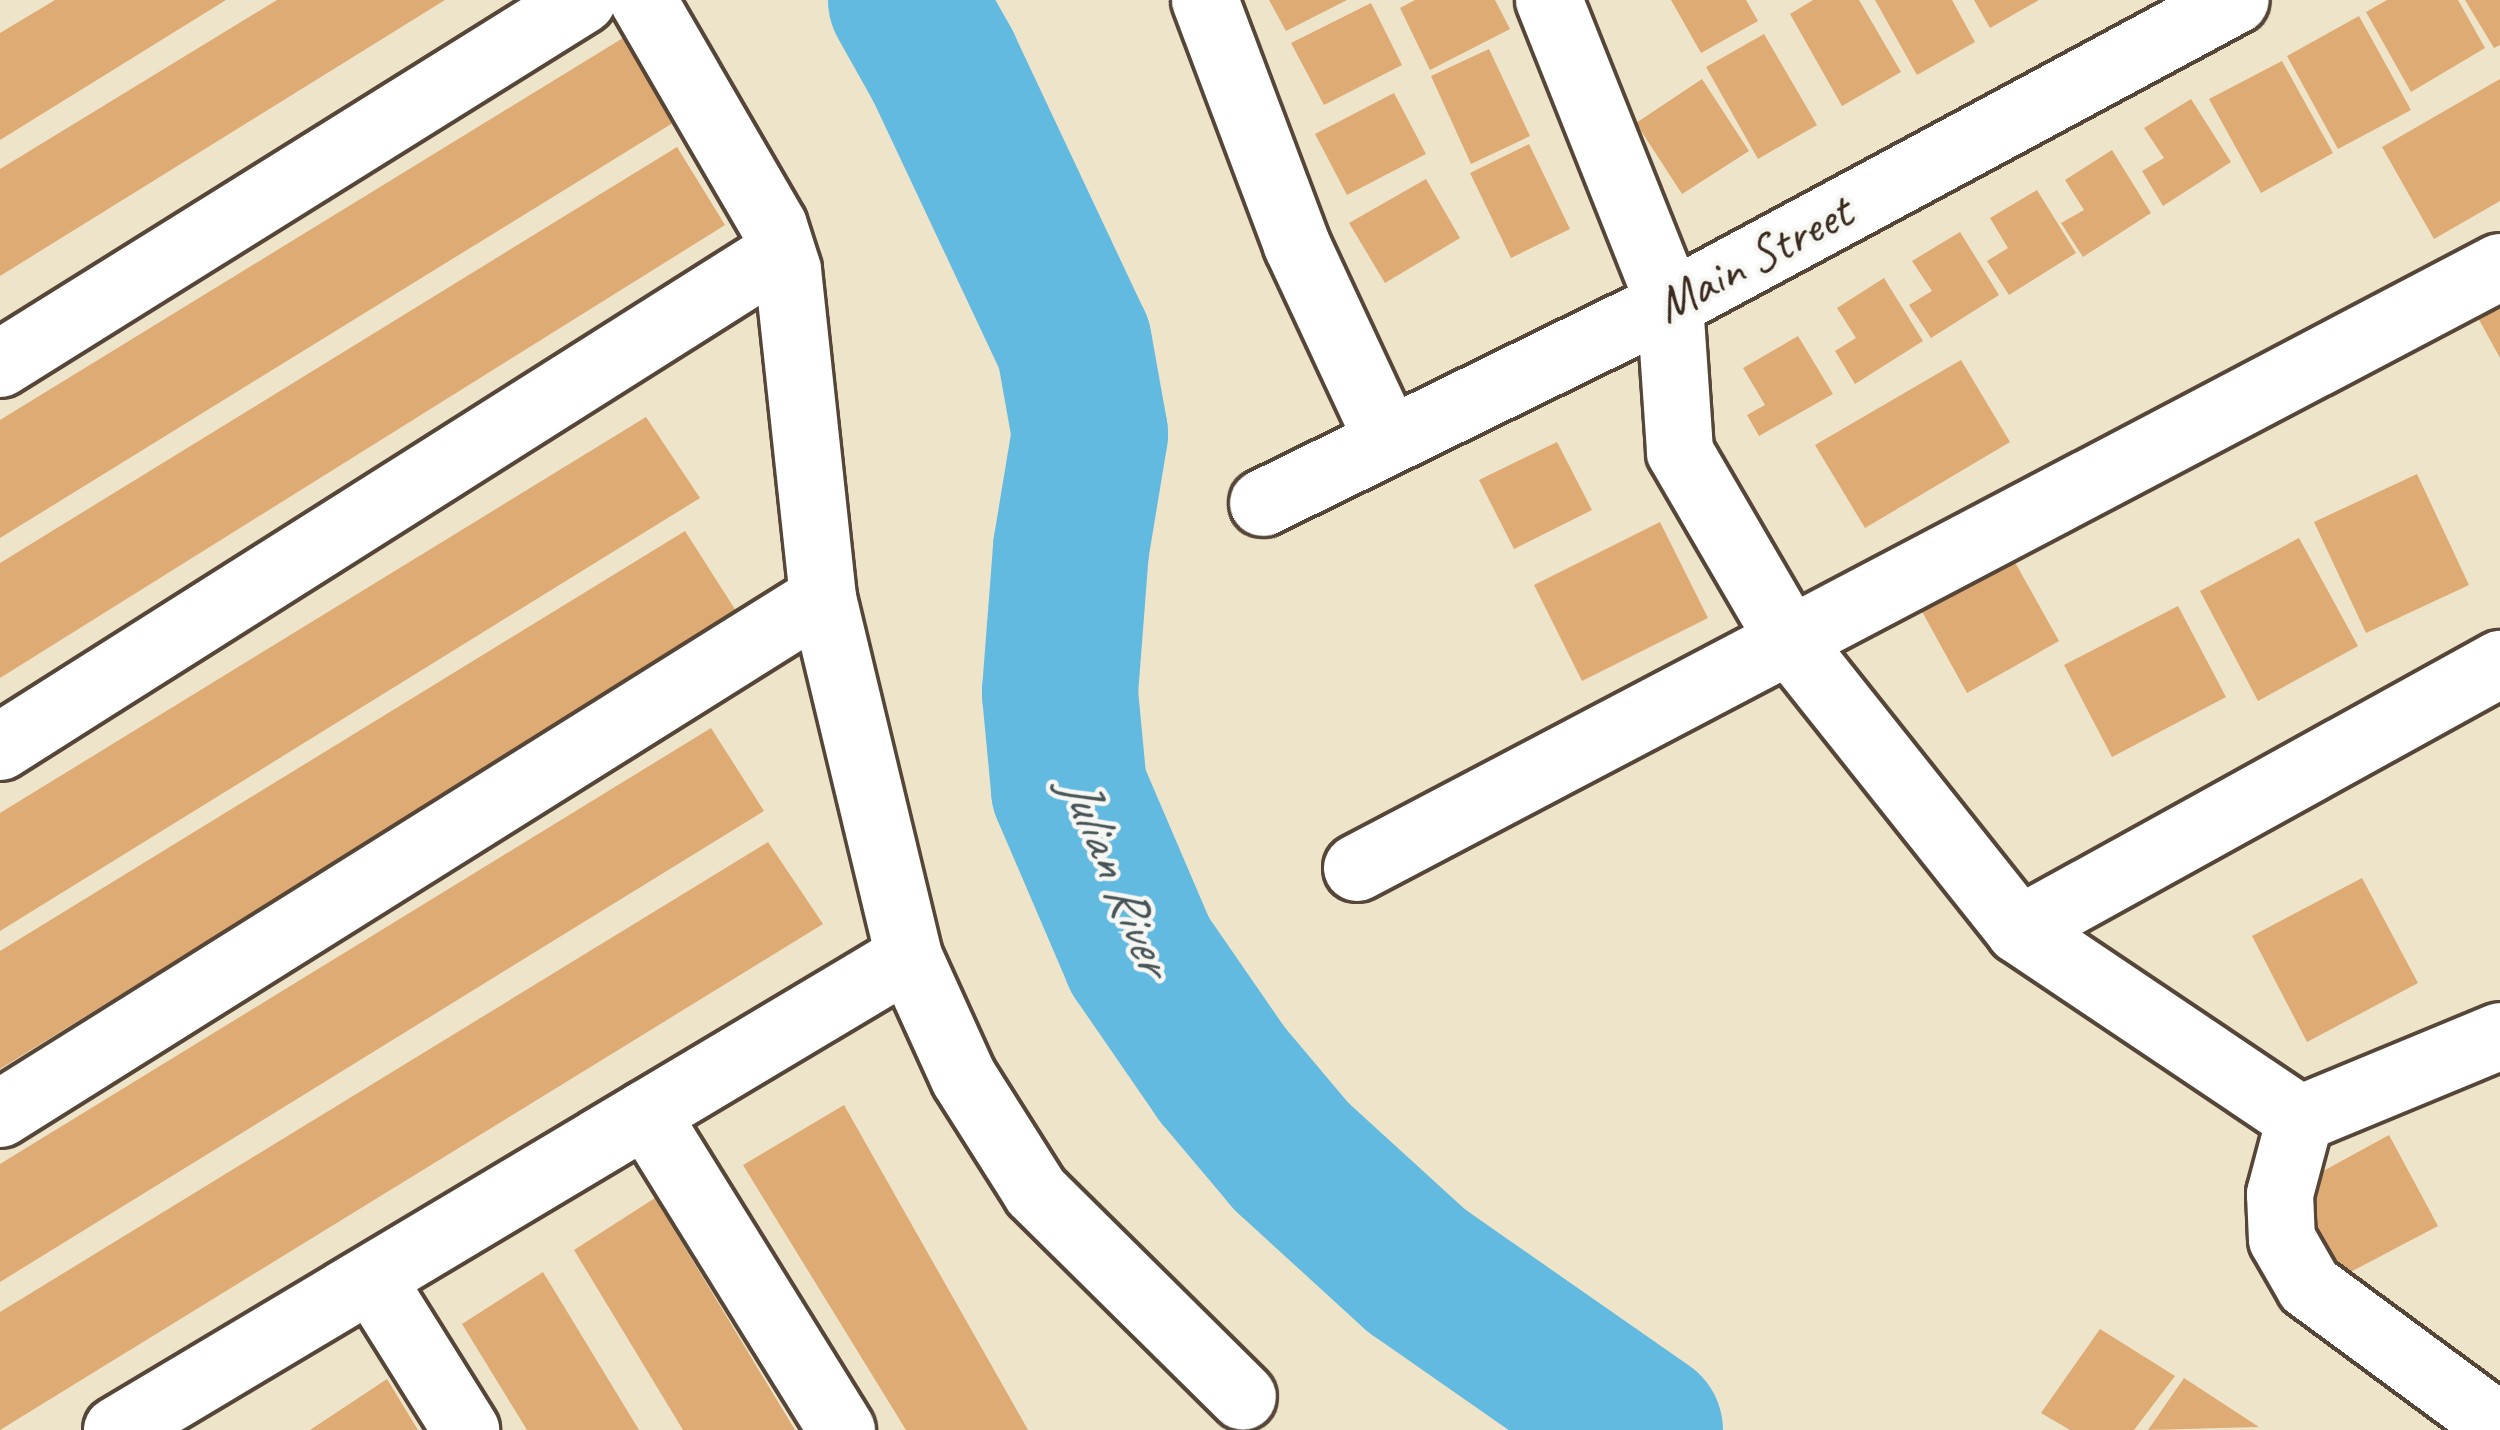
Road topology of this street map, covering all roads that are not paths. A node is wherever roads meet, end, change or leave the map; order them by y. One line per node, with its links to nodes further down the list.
1 (584, 0): 9 (street)
2 (643, 0): 6 (street)
3 (1204, 0): 10 (street)
4 (1549, 0): 8 (street)
5 (2236, 0): 8 (street, Main Street)
6 (782, 252): 12 (street); 15 (street)
7 (2500, 267): 13 (street)
8 (1670, 304): 10 (street, Main Street); 13 (street)
9 (0, 364)
10 (1388, 440): 11 (street, Main Street)
11 (1263, 503)
12 (823, 598): 18 (street); 20 (street)
13 (1792, 644): 16 (street); 17 (street)
14 (2500, 664): 17 (street)
15 (0, 747)
16 (1357, 868)
17 (2019, 930): 22 (street)
18 (909, 957): 21 (street); 24 (street)
19 (2500, 1036): 22 (street)
20 (0, 1114)
21 (646, 1114): 23 (street); 28 (street)
22 (2300, 1119): 25 (street)
23 (373, 1281): 26 (street); 27 (street)
24 (1243, 1397)
25 (2500, 1427)
26 (117, 1430)
27 (466, 1430)
28 (842, 1430)

